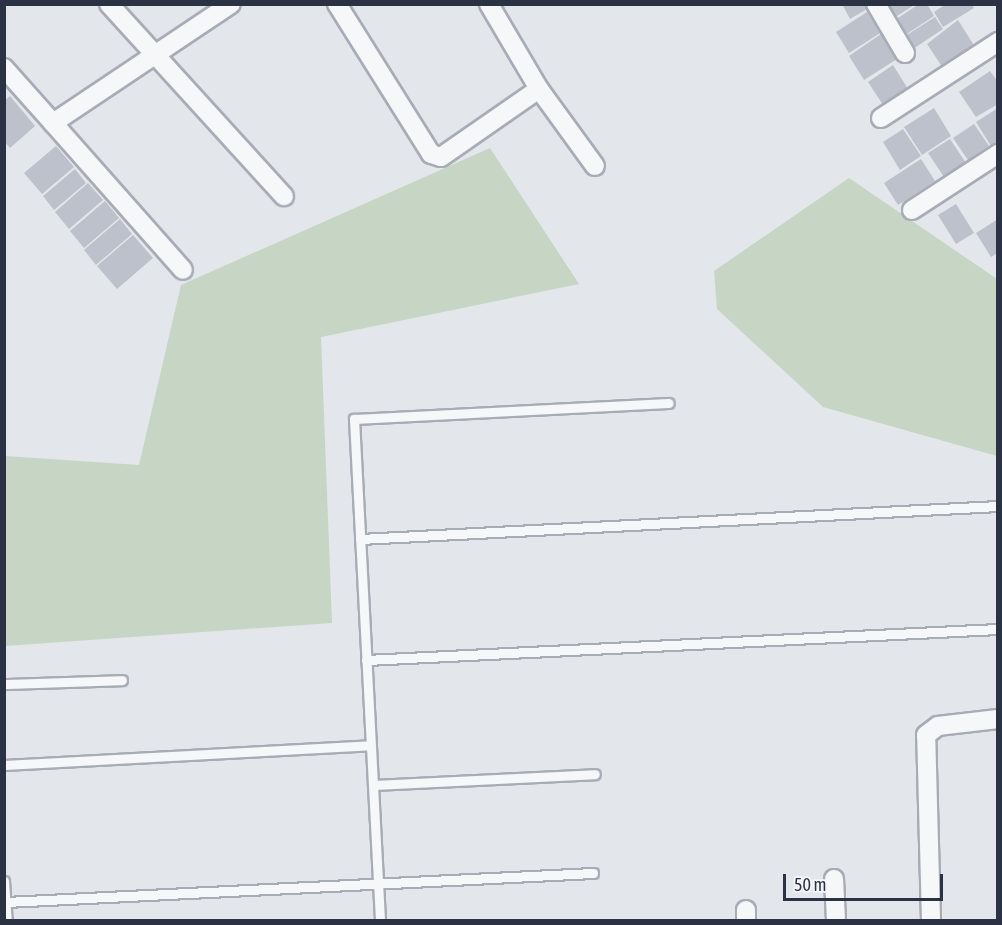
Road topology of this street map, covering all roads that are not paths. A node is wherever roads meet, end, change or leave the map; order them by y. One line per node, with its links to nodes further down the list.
1 (109, 4): 8 (street)
2 (231, 4): 8 (street)
3 (338, 4): 10 (street)
4 (489, 4): 10 (street)
5 (876, 4): 7 (street)
6 (998, 42): 11 (street)
7 (905, 53)
8 (153, 56): 12 (street); 15 (street)
9 (4, 68): 12 (street)
10 (539, 90): 14 (street)
11 (882, 118)
12 (53, 123): 17 (street)
13 (998, 154): 16 (street)
14 (595, 166)
15 (284, 196)
16 (912, 210)
17 (183, 270)
18 (669, 403): 20 (lane)
19 (998, 506): 20 (lane)
20 (360, 539): 22 (lane)
21 (998, 629): 22 (lane)
22 (366, 660): 26 (lane)
23 (122, 680): 24 (lane)
24 (4, 684)
25 (998, 719): 38 (street)
26 (370, 745): 27 (lane); 29 (lane)
27 (4, 765)
28 (595, 774): 29 (lane)
29 (373, 785): 33 (lane)
30 (593, 873): 33 (lane)
31 (834, 879): 37 (street)
32 (4, 881): 34 (lane)
33 (378, 884): 34 (lane); 36 (lane)
34 (6, 902): 35 (lane)
35 (7, 921)
36 (380, 921)
37 (836, 921)
38 (931, 921)

